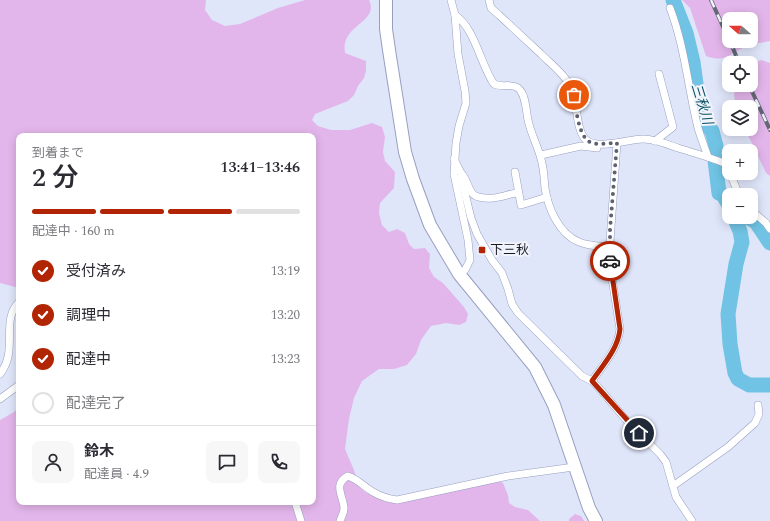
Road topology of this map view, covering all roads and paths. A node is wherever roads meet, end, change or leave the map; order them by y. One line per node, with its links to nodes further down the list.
1 (386, 0): 21 (highway)
2 (451, 0): 5 (street)
3 (489, 0): 8 (street)
4 (670, 8): 11 (street)
5 (455, 15): 10 (street); 12 (street)
6 (659, 74): 7 (street)
7 (655, 141): 9 (street); 11 (street)
8 (604, 143): 9 (street); 10 (street)
9 (617, 143): 20 (street)
10 (540, 155): 17 (street)
11 (710, 158): 13 (street)
12 (454, 159): 15 (street); 21 (street)
13 (722, 162)
14 (515, 172): 16 (street)
15 (461, 173): 16 (street); 24 (street)
16 (518, 193): 17 (street)
17 (547, 197): 20 (street)
18 (758, 216): 19 (street)
19 (770, 229)
20 (610, 247): 24 (street)
21 (459, 274): 28 (highway)
22 (16, 304): 23 (street)
23 (0, 374)
24 (592, 381): 29 (street)
25 (16, 388): 26 (street)
26 (0, 399)
27 (758, 405): 29 (street)
28 (574, 467): 32 (street); 33 (highway)
29 (673, 486): 34 (street)
30 (296, 505): 31 (street)
31 (301, 521)
32 (340, 521)
33 (596, 521)
34 (692, 521)

